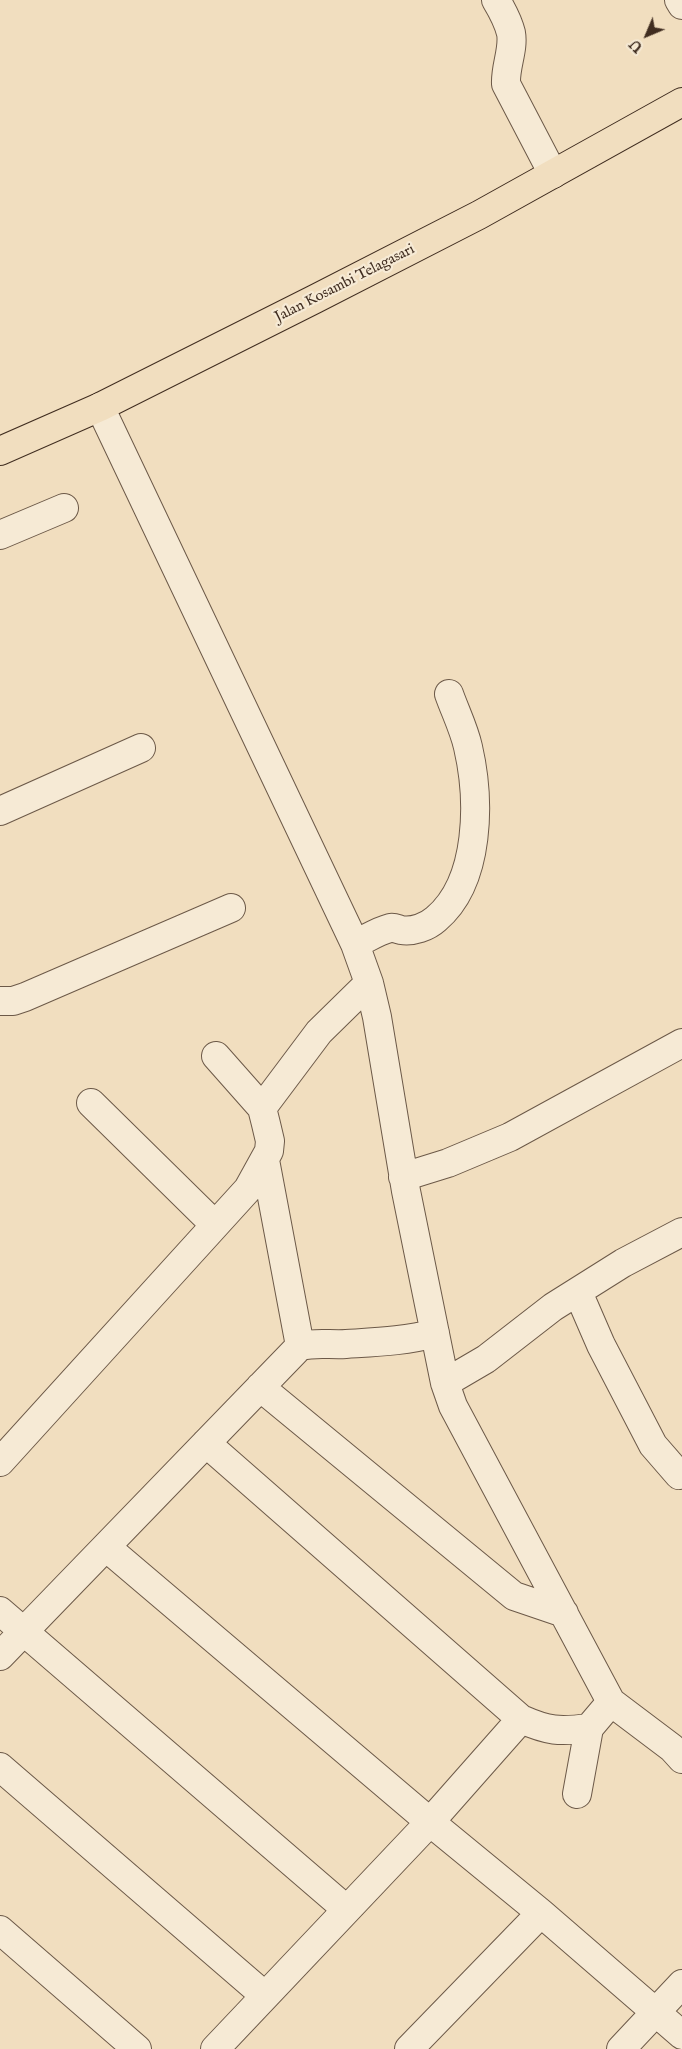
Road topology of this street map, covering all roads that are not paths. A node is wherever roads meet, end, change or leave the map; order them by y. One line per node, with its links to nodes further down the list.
1 (496, 0): 5 (street)
2 (679, 0): 3 (street)
3 (682, 5)
4 (682, 102): 5 (main road, Jalan Kosambi Telagasari)
5 (553, 174): 6 (main road, Jalan Kosambi Telagasari)
6 (100, 407): 7 (main road, Jalan Kosambi Telagasari); 14 (street)
7 (0, 451)
8 (64, 508): 9 (street)
9 (0, 536)
10 (449, 694): 14 (street)
11 (141, 748): 12 (street)
12 (0, 811)
13 (231, 908): 16 (street)
14 (355, 944): 15 (street)
15 (369, 983): 20 (street); 22 (street)
16 (0, 1001)
17 (682, 1042): 22 (street)
18 (216, 1056): 20 (street)
19 (91, 1104): 23 (street)
20 (262, 1108): 21 (street)
21 (265, 1160): 23 (street); 27 (street)
22 (403, 1177): 26 (street)
23 (214, 1224): 31 (street)
24 (682, 1232): 25 (street)
25 (578, 1292): 28 (street); 32 (street)
26 (435, 1334): 27 (street); 28 (street)
27 (300, 1346): 29 (street)
28 (445, 1383): 35 (street)
29 (260, 1387): 30 (street); 35 (street)
30 (206, 1443): 33 (street); 39 (street)
31 (0, 1462)
32 (682, 1474)
33 (106, 1547): 36 (street); 44 (street)
34 (0, 1611): 36 (street)
35 (564, 1613): 38 (street)
36 (24, 1632): 37 (street); 45 (street)
37 (0, 1656)
38 (611, 1702): 40 (street); 41 (street)
39 (521, 1719): 40 (street); 44 (street)
40 (589, 1728): 43 (street)
41 (682, 1759)
42 (0, 1767): 49 (street)
43 (577, 1794)
44 (430, 1822): 45 (street); 46 (street)
45 (346, 1909): 49 (street)
46 (541, 1913): 50 (street); 54 (street)
47 (0, 1930): 52 (street)
48 (682, 1984): 50 (street)
49 (264, 1995): 53 (street)
50 (656, 2013): 51 (street); 55 (street)
51 (682, 2035)
52 (137, 2049)
53 (215, 2049)
54 (409, 2049)
55 (621, 2049)

